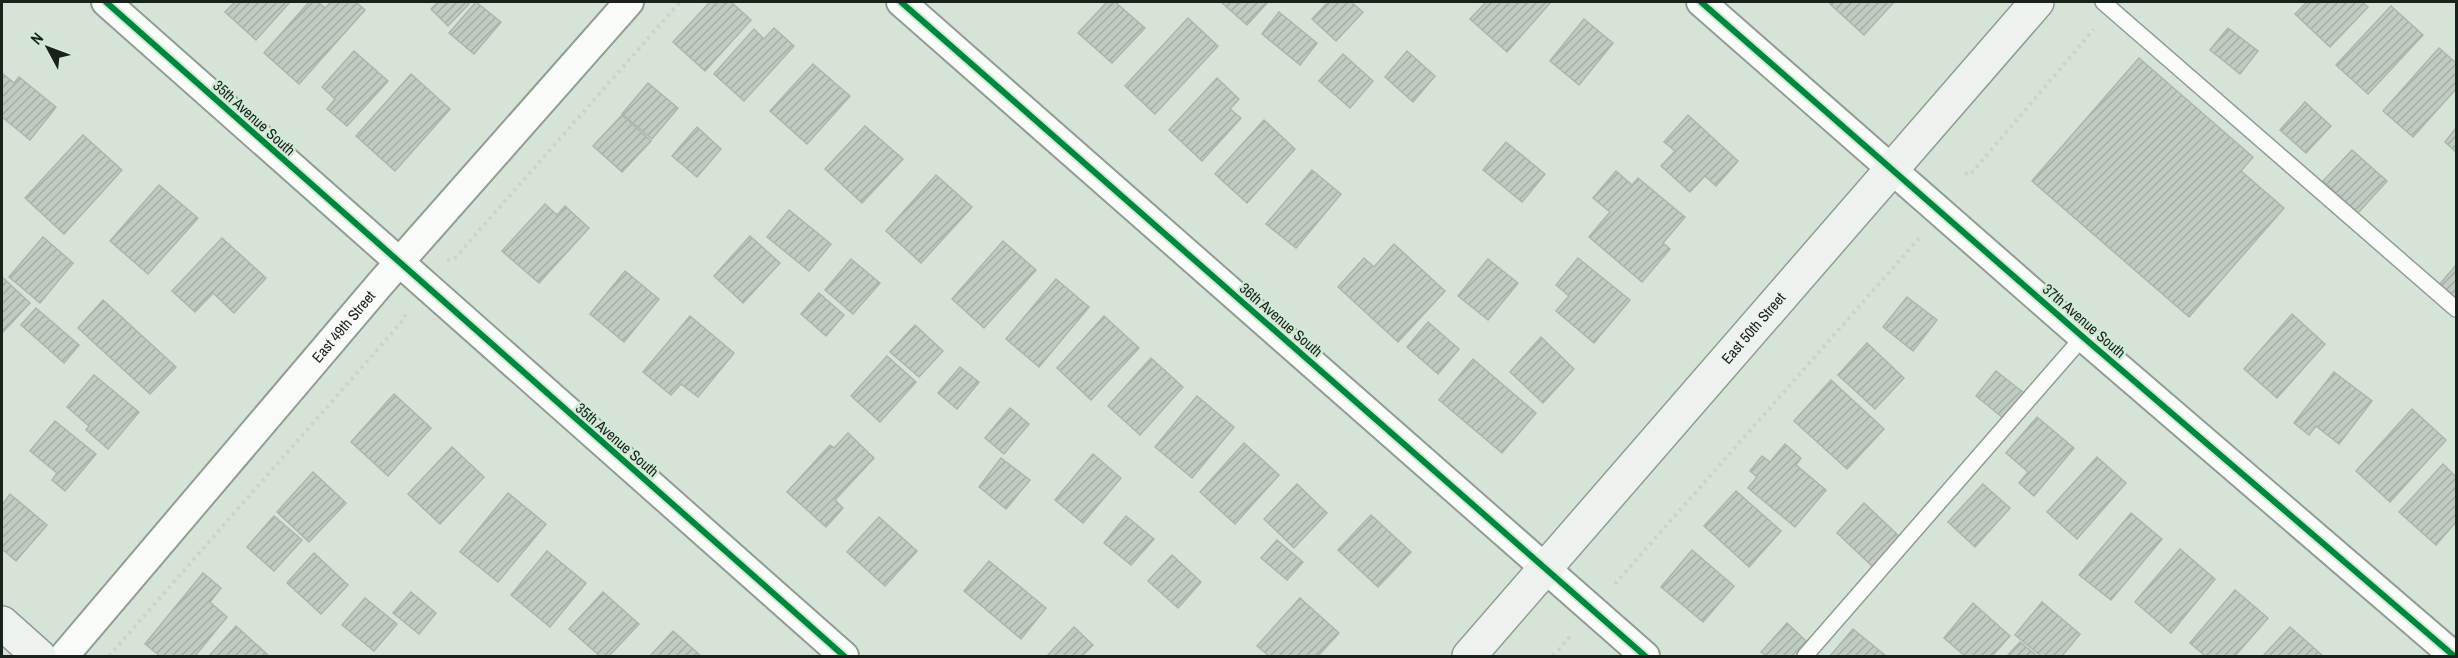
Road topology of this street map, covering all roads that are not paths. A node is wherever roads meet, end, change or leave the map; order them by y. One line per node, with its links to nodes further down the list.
1 (106, 2): 8 (street, 35th Avenue South)
2 (629, 2): 8 (street, East 49th Street)
3 (901, 2): 11 (street, 36th Avenue South)
4 (1701, 2): 7 (street, 37th Avenue South)
5 (2037, 2): 7 (street, East 50th Street)
6 (2107, 5): 9 (lane)
7 (1893, 169): 10 (street, 37th Avenue South); 11 (street, East 50th Street)
8 (398, 263): 14 (street, East 49th Street); 15 (street, 35th Avenue South)
9 (2457, 309)
10 (2083, 337): 18 (lane); 19 (street, 37th Avenue South)
11 (1545, 569): 16 (street, East 50th Street); 17 (street, 36th Avenue South)
12 (2, 623): 13 (street)
13 (39, 657)
14 (64, 657)
15 (844, 657)
16 (1470, 657)
17 (1645, 657)
18 (1805, 657)
19 (2454, 657)

